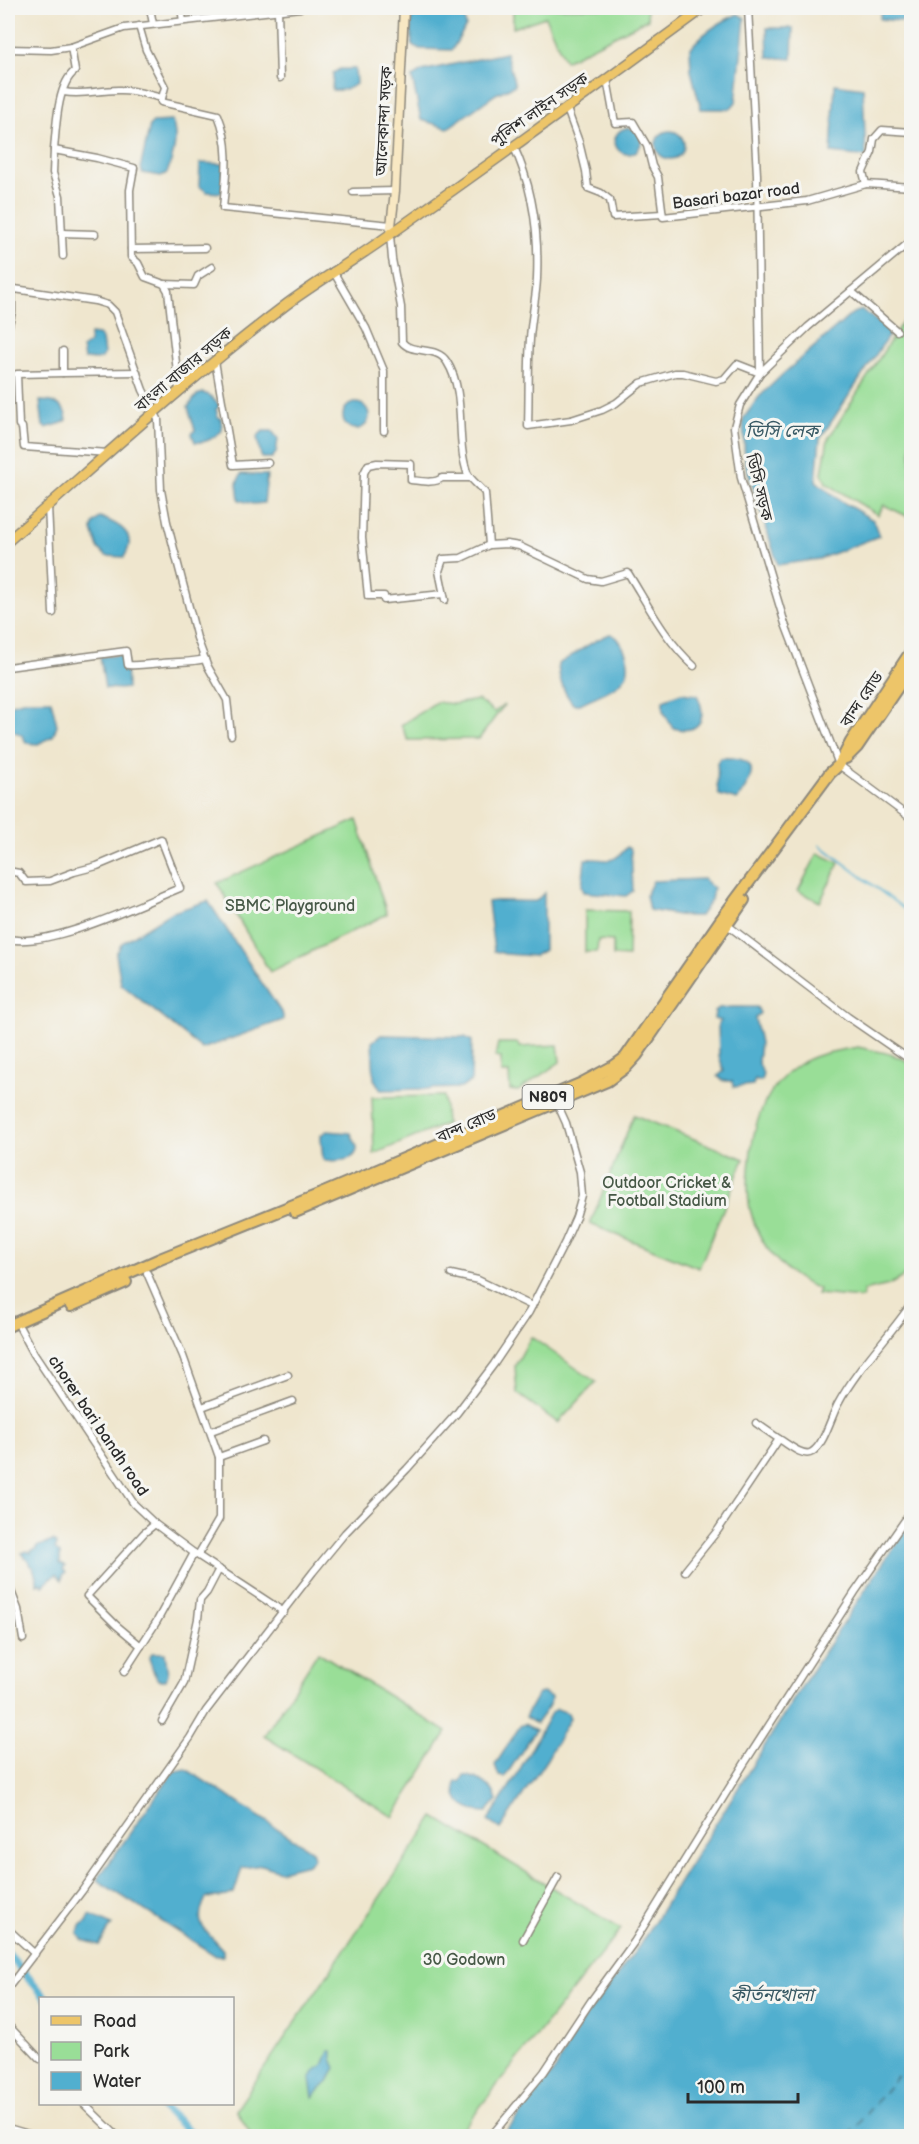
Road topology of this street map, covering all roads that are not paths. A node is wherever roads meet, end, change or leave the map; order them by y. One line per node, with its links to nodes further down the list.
1 (150, 8): 10 (street)
2 (181, 8): 9 (street)
3 (300, 8): 8 (street)
4 (404, 8): 24 (main road, আলেকান্দা সড়ক)
5 (704, 8): 15 (main road, পুলিশ লাইন সড়ক)
6 (748, 8): 26 (street)
7 (264, 9): 8 (street); 9 (street)
8 (280, 9): 14 (street)
9 (183, 21): 10 (street)
10 (153, 24): 11 (street)
11 (139, 26): 12 (street); 17 (street)
12 (71, 47): 13 (street); 16 (street)
13 (8, 49)
14 (279, 78)
15 (607, 79): 18 (main road, পুলিশ লাইন সড়ক); 27 (street, Basari bazar road)
16 (64, 92): 17 (street); 21 (street)
17 (162, 98): 28 (street)
18 (567, 109): 20 (main road, পুলিশ লাইন সড়ক); 27 (street)
19 (912, 132): 22 (street)
20 (513, 145): 28 (main road, পুলিশ লাইন সড়ক); 46 (street)
21 (54, 150): 29 (street); 33 (street)
22 (866, 184): 23 (street, Basari bazar road); 26 (street, Basari bazar road)
23 (912, 187)
24 (394, 191): 25 (street); 28 (main road, আলেকান্দা সড়ক)
25 (353, 192)
26 (758, 205): 27 (street, Basari bazar road); 46 (street)
27 (662, 213)
28 (390, 230): 36 (main road, বাংলা বাজার সড়ক); 52 (street)
29 (61, 233): 30 (street); 34 (street)
30 (95, 234)
31 (912, 240): 39 (street, ডিসি সড়ক)
32 (205, 248): 33 (street)
33 (131, 249): 37 (street)
34 (63, 256)
35 (212, 267): 37 (street)
36 (333, 271): 43 (main road, বাংলা বাজার সড়ক); 49 (street)
37 (164, 284): 47 (street)
38 (10, 288): 40 (street); 44 (street)
39 (851, 291): 41 (street); 46 (street, ডিসি সড়ক)
40 (8, 329)
41 (897, 331)
42 (63, 351): 45 (street)
43 (215, 361): 47 (main road, বাংলা বাজার সড়ক); 51 (street)
44 (137, 372): 45 (street); 48 (street)
45 (63, 373): 50 (street)
46 (760, 373): 63 (street, ডিসি সড়ক)
47 (179, 390): 48 (main road, বাংলা বাজার সড়ক)
48 (153, 413): 50 (main road, বাংলা বাজার সড়ক); 58 (street)
49 (384, 431)
50 (108, 453): 53 (main road, বাংলা বাজার সড়ক)
51 (268, 464)
52 (471, 478): 55 (street); 55 (street)
53 (48, 506): 54 (main road, বাংলা বাজার সড়ক); 56 (street)
54 (8, 541)
55 (489, 545): 59 (street)
56 (53, 613)
57 (912, 650): 63 (highway, বান্দ রোড / N809)
58 (205, 659): 61 (street); 62 (street)
59 (694, 666)
60 (912, 666): 63 (highway, বান্দ রোড / N809)
61 (8, 667)
62 (231, 735)
63 (839, 765): 64 (street); 66 (highway, বান্দ রোড / N809)
64 (912, 819)
65 (8, 871): 67 (street)
66 (723, 923): 68 (street); 69 (highway, বান্দ রোড / N809)
67 (8, 939)
68 (912, 1061)
69 (555, 1099): 70 (highway, বান্দ রোড / N809); 74 (street)
70 (256, 1223): 71 (highway, বান্দ রোড / N809); 75 (highway, বান্দ রোড / N809)
71 (147, 1273): 76 (highway, বান্দ রোড / N809); 80 (street)
72 (451, 1274): 74 (street)
73 (912, 1303): 83 (street)
74 (532, 1306): 92 (street)
75 (8, 1326)
76 (20, 1328): 77 (highway, বান্দ রোড / N809); 87 (street, chorer bari bandh road)
77 (8, 1333)
78 (288, 1375): 80 (street)
79 (293, 1401): 82 (street)
80 (202, 1407): 82 (street)
81 (756, 1423): 83 (street)
82 (211, 1431): 85 (street)
83 (779, 1439): 90 (street)
84 (263, 1441): 85 (street)
85 (219, 1457): 88 (street)
86 (912, 1510): 108 (street)
87 (155, 1524): 88 (street, chorer bari bandh road); 94 (street)
88 (196, 1554): 89 (street, chorer bari bandh road); 94 (street)
89 (219, 1569): 92 (street, chorer bari bandh road); 96 (street)
90 (685, 1571)
91 (8, 1583): 93 (street)
92 (284, 1612): 100 (street)
93 (23, 1639)
94 (141, 1646): 95 (street)
95 (124, 1672)
96 (162, 1721)
97 (558, 1877): 99 (street)
98 (8, 1929): 100 (street)
99 (523, 1940)
100 (33, 1956): 101 (street)
101 (9, 1985)
102 (8, 2025): 103 (street)
103 (39, 2058)
104 (86, 2105): 107 (street)
105 (8, 2128): 106 (street)
106 (35, 2136)
107 (117, 2136)
108 (491, 2136)

